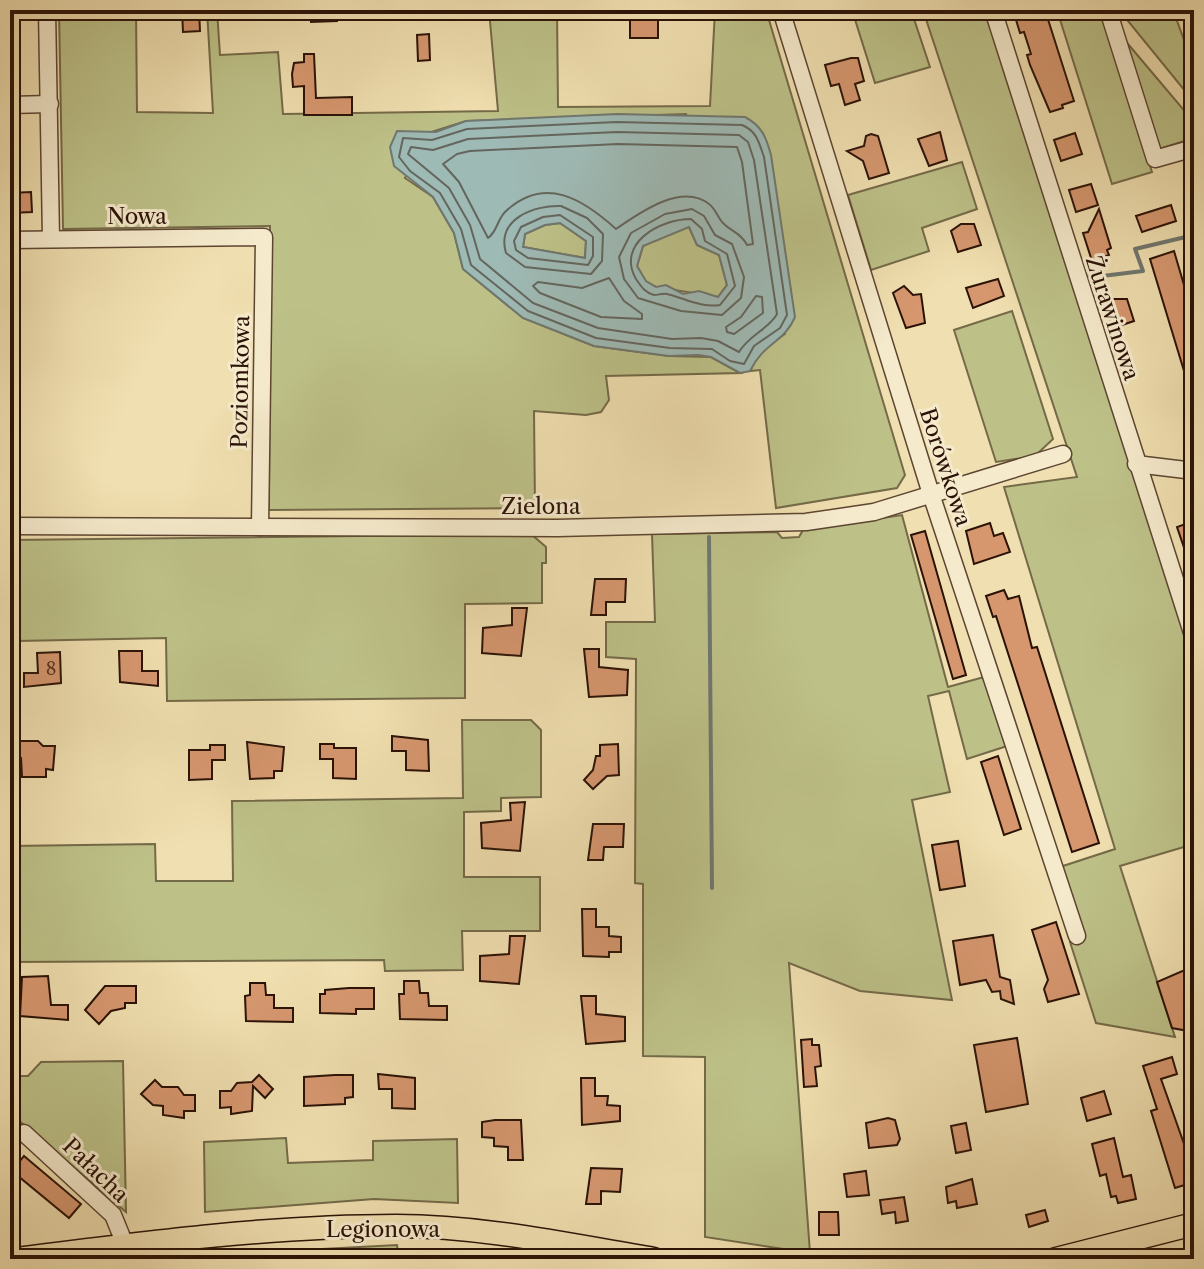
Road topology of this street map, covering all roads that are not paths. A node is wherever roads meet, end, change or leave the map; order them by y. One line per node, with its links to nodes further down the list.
1 (47, 10): 5 (street)
2 (781, 10): 14 (street, Borówkowa)
3 (993, 10): 12 (street, Żurawinowa)
4 (1108, 10): 7 (street)
5 (50, 104): 6 (street); 9 (street)
6 (10, 105)
7 (1194, 148)
8 (264, 237): 9 (street, Nowa); 16 (street, Poziomkowa)
9 (51, 239): 10 (street, Nowa)
10 (10, 240)
11 (1063, 454): 14 (street, Zielona)
12 (1136, 464): 13 (street); 17 (street, Żurawinowa)
13 (1194, 471)
14 (931, 494): 16 (street, Zielona); 18 (street, Borówkowa)
15 (10, 526): 16 (street, Zielona)
16 (260, 527)
17 (1194, 639)
18 (1077, 936)
19 (24, 1133): 21 (street, Pałacha)
20 (1194, 1224): 25 (main road)
21 (126, 1247): 22 (main road, Legionowa); 23 (main road, Legionowa)
22 (546, 1250): 24 (main road, Legionowa)
23 (16, 1259)
24 (654, 1259)
25 (1056, 1259)

